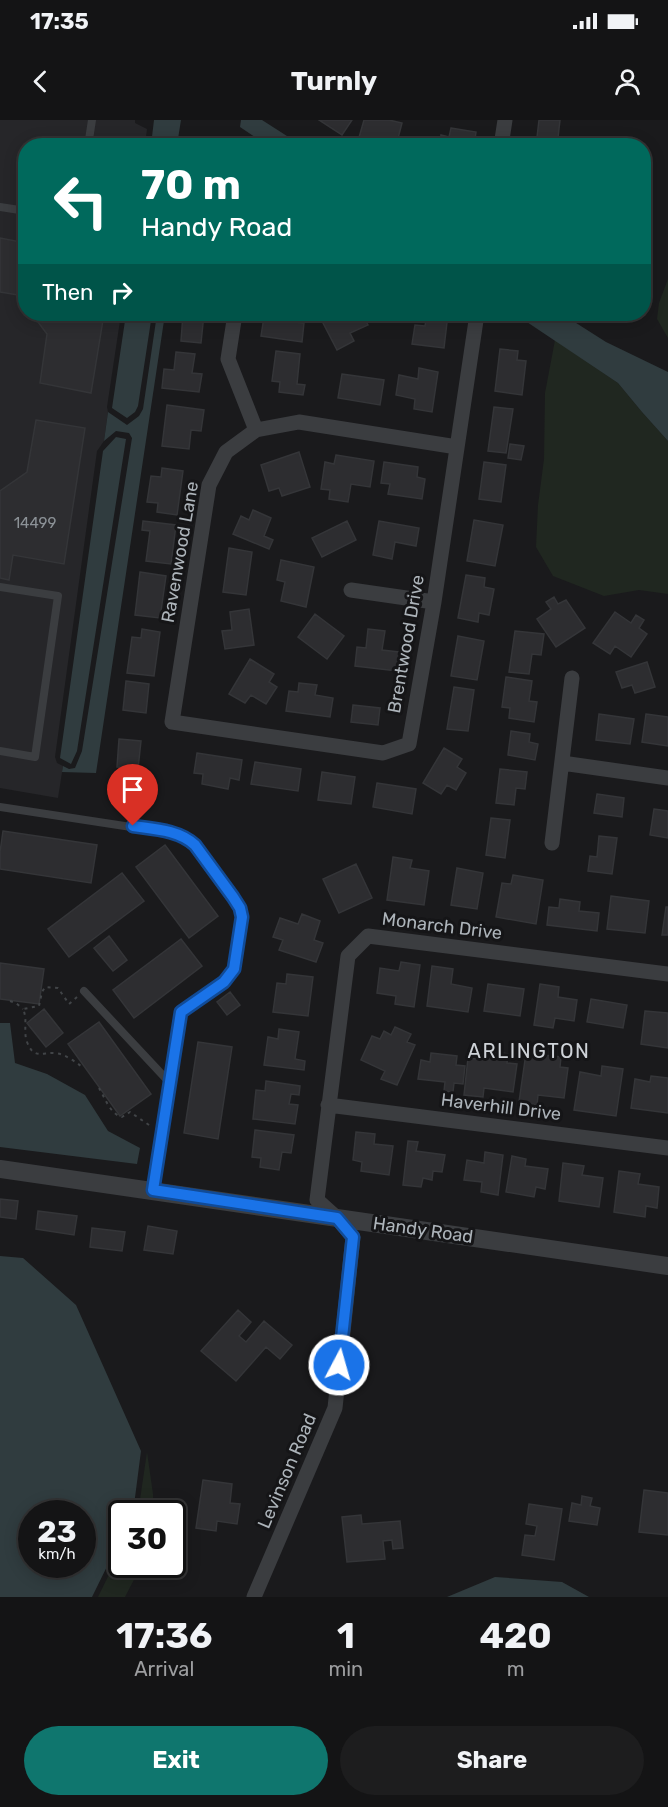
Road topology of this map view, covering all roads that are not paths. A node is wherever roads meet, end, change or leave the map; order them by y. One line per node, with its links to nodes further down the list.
1 (92, 120): 3 (lane)
2 (505, 120): 4 (street)
3 (89, 138)
4 (502, 138)
5 (0, 207): 6 (lane)
6 (18, 210)
7 (233, 321): 9 (street)
8 (476, 321): 10 (street, Brentwood Drive)
9 (256, 430): 10 (street, Ravenwood Lane); 15 (street, Ravenwood Lane)
10 (457, 447): 13 (street, Brentwood Drive)
11 (0, 587): 16 (lane)
12 (351, 590): 13 (street)
13 (434, 602): 15 (street, Brentwood Drive)
14 (572, 678): 17 (street)
15 (172, 722)
16 (0, 751)
17 (562, 763): 18 (street); 20 (street)
18 (668, 778)
19 (0, 807): 23 (lane)
20 (552, 843)
21 (668, 974): 24 (street, Monarch Drive)
22 (84, 991): 23 (lane)
23 (170, 1083): 27 (lane)
24 (328, 1105): 25 (street, Haverhill Drive); 28 (street, Monarch Drive)
25 (668, 1148)
26 (0, 1169): 27 (street, Handy Road)
27 (153, 1190): 28 (street, Handy Road)
28 (337, 1218): 29 (street, Handy Road); 30 (street, Levinson Road)
29 (668, 1266)
30 (254, 1597)

